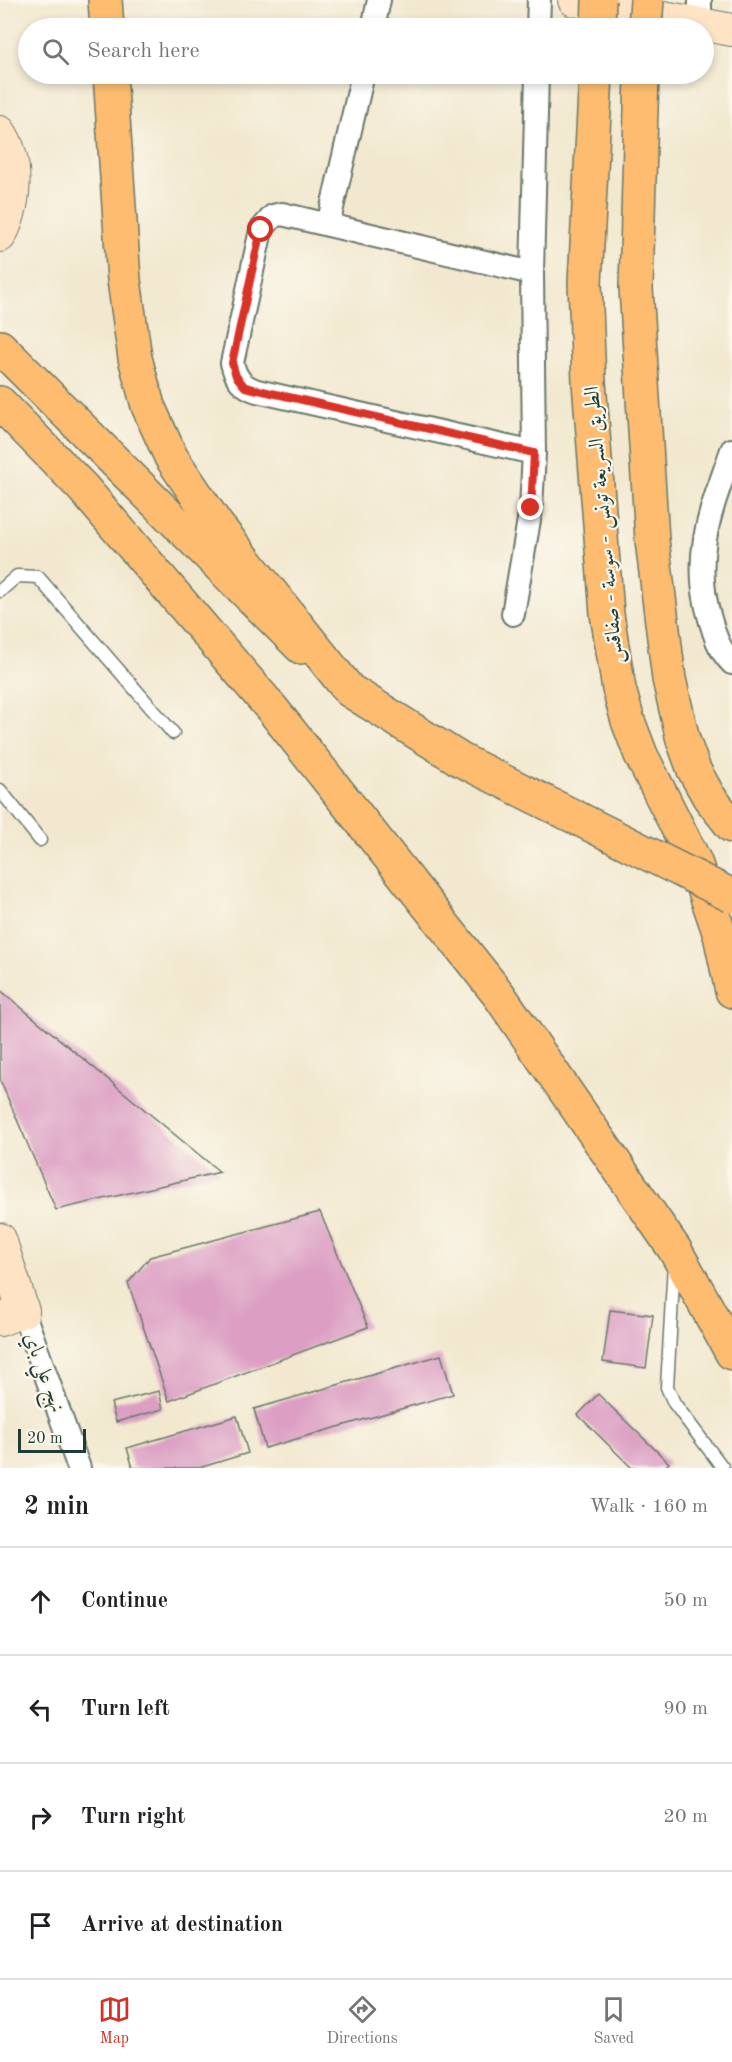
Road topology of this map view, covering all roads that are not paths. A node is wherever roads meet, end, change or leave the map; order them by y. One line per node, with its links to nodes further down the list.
1 (105, 0): 8 (main road)
2 (379, 0): 9 (street)
3 (539, 0): 10 (street)
4 (574, 0): 7 (main road)
5 (599, 0): 11 (main road, bridge)
6 (647, 0): 12 (main road, bridge)
7 (700, 12)
8 (106, 18)
9 (375, 18)
10 (538, 18)
11 (598, 18)
12 (646, 18)
13 (714, 20): 14 (main road)
14 (732, 30)
15 (112, 84): 31 (main road)
16 (361, 84): 21 (street)
17 (537, 84): 23 (street)
18 (595, 84): 37 (main road, الطريق السريعة تونس - سوسة - صفاقس)
19 (642, 84): 34 (main road)
20 (0, 132): 22 (main road)
21 (328, 225): 23 (street); 27 (street)
22 (0, 236)
23 (532, 273): 27 (street)
24 (0, 347): 31 (main road)
25 (0, 403): 39 (main road)
26 (732, 450): 30 (street)
27 (534, 453): 29 (street)
28 (0, 591): 32 (lane)
29 (513, 614)
30 (728, 651)
31 (349, 690): 36 (main road, bridge)
32 (173, 733)
33 (0, 790): 35 (lane)
34 (732, 826)
35 (40, 840)
36 (732, 896)
37 (732, 991)
38 (0, 1239): 40 (main road, نهج علي باي)
39 (675, 1250): 41 (main road); 43 (lane)
40 (10, 1302): 42 (street, نهج علي باي)
41 (732, 1353)
42 (79, 1468)
43 (723, 1468)

